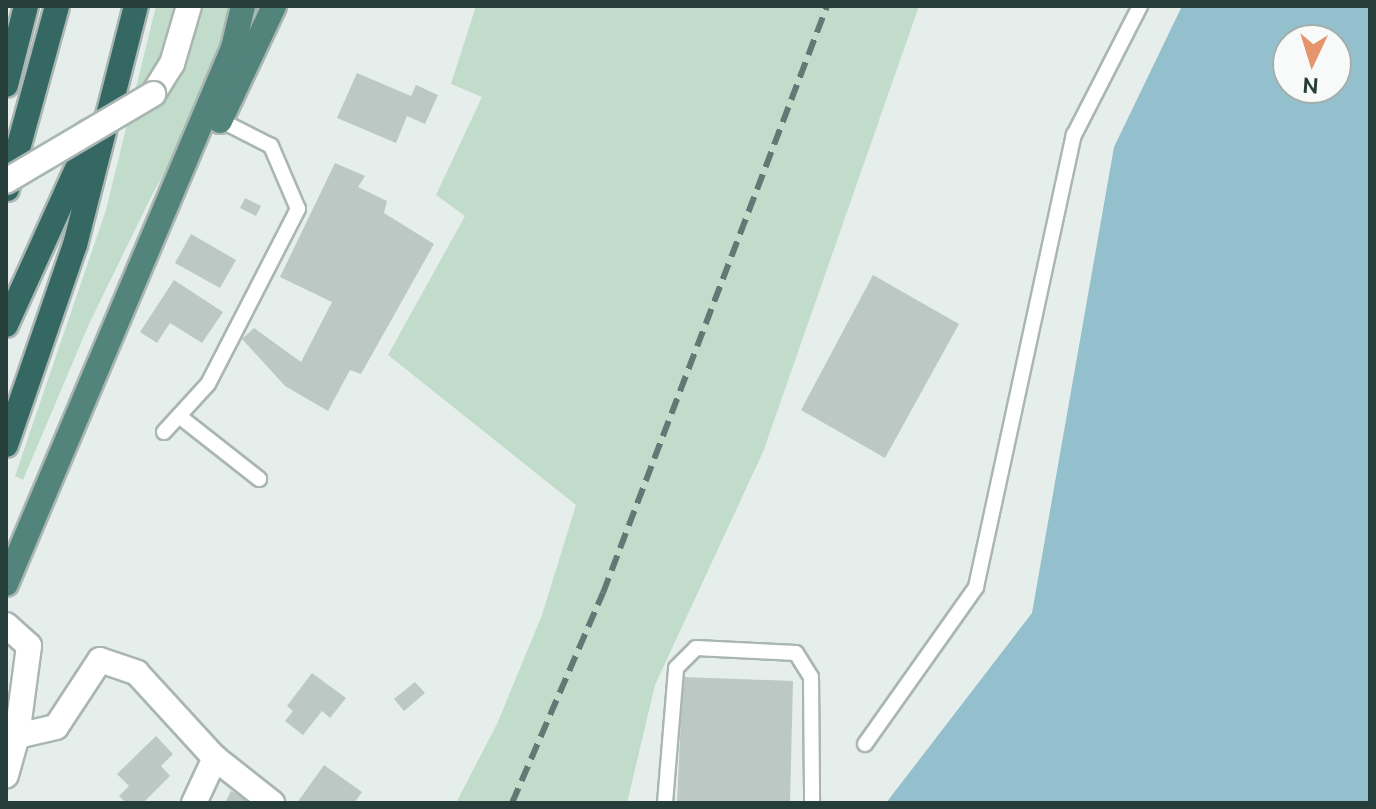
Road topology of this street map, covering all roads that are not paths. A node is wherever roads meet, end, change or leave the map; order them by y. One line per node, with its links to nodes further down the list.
1 (26, 6): 9 (highway)
2 (57, 6): 12 (highway)
3 (122, 6): 14 (highway)
4 (136, 6): 17 (highway)
5 (189, 6): 11 (street, bridge)
6 (243, 6): 13 (highway)
7 (274, 6): 10 (highway)
8 (1140, 6): 22 (lane)
9 (6, 85)
10 (220, 120): 13 (highway); 15 (lane)
11 (6, 181)
12 (6, 191)
13 (124, 313): 19 (highway)
14 (6, 325)
15 (179, 416): 16 (lane); 18 (lane)
16 (164, 432)
17 (6, 445)
18 (259, 479)
19 (6, 584)
20 (6, 625): 21 (street)
21 (17, 736): 23 (street); 24 (street)
22 (865, 744)
23 (215, 758): 25 (street); 26 (street)
24 (6, 775)
25 (194, 803)
26 (272, 803)
27 (665, 803): 28 (lane)
28 (812, 803)

